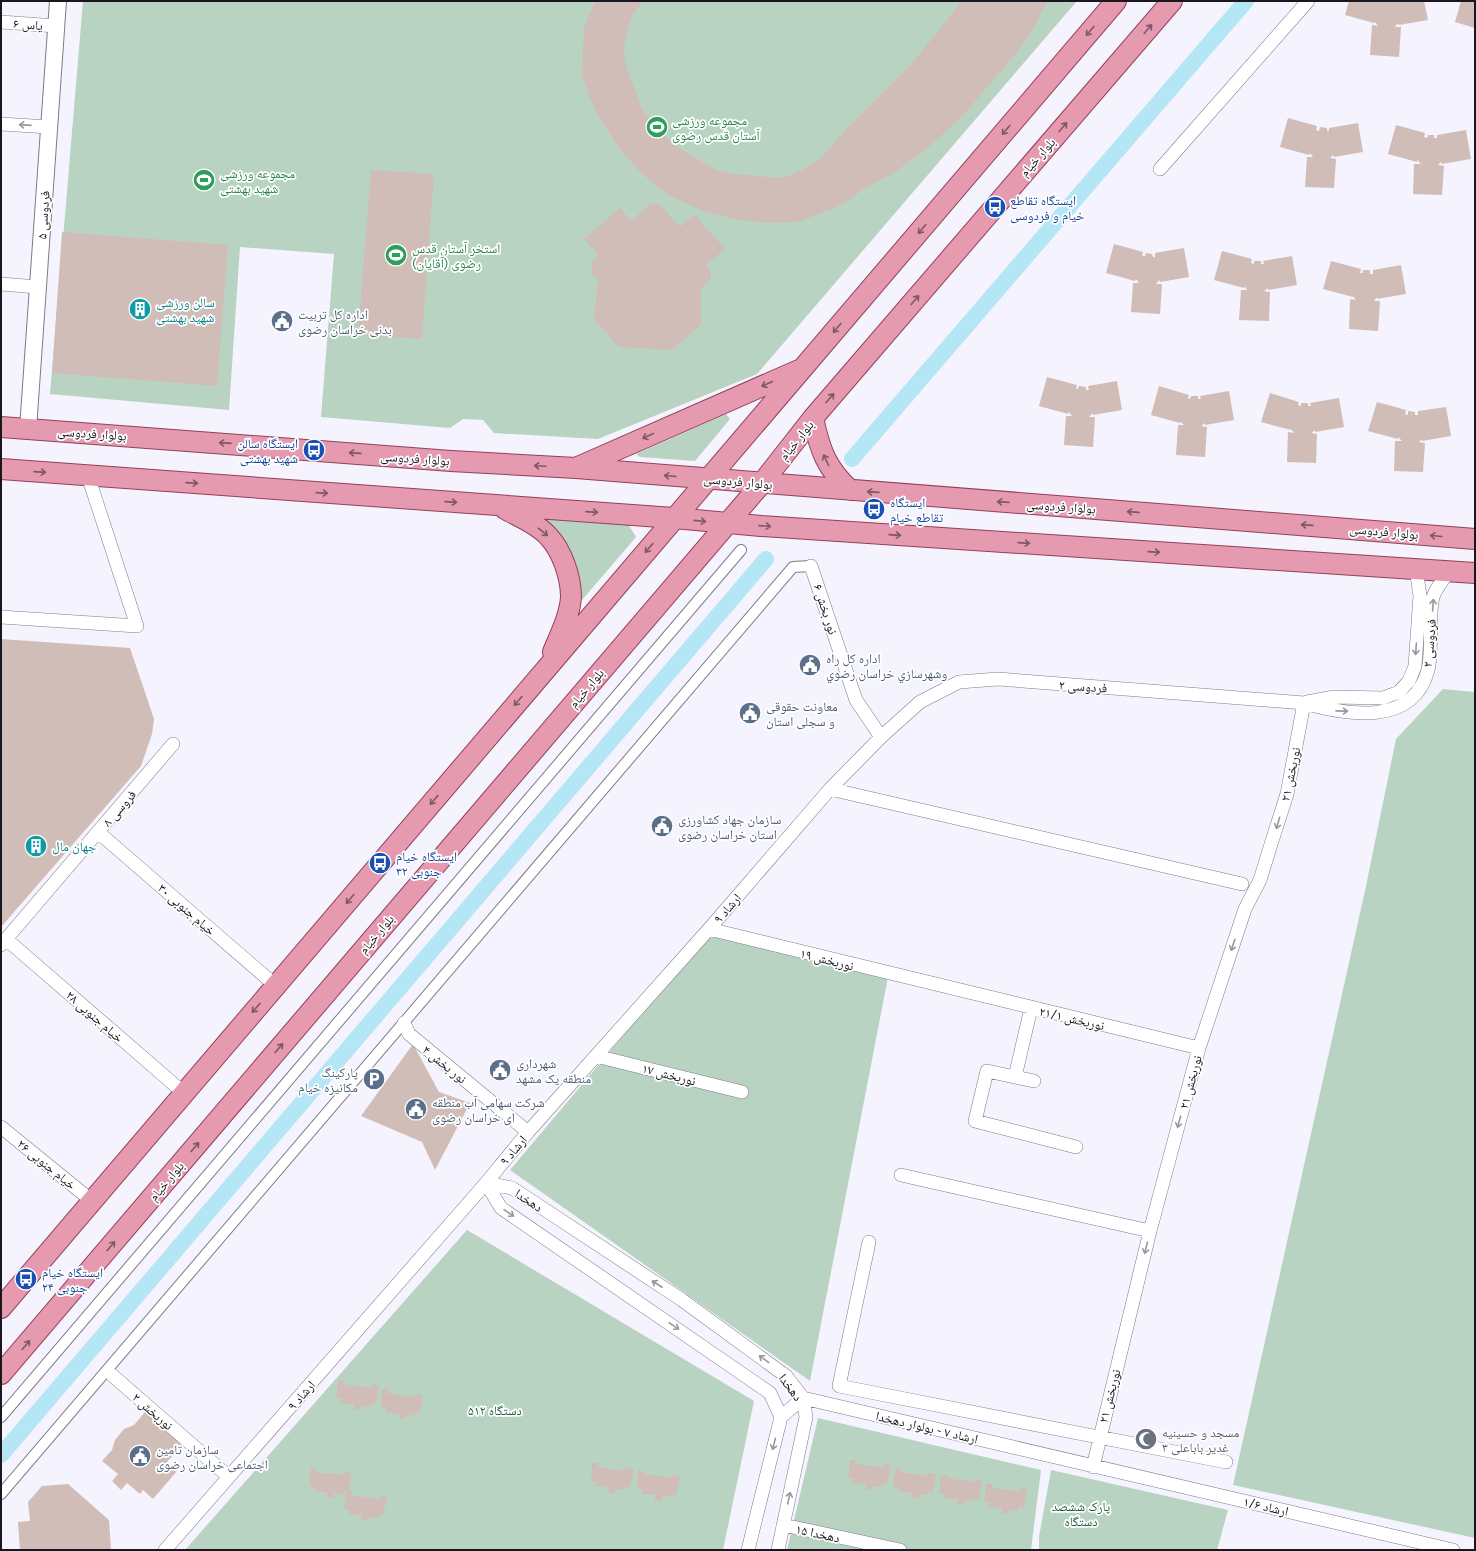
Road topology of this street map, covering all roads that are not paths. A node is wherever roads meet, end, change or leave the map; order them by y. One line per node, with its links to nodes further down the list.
1 (58, 1): 6 (street, فردوسی ۵)
2 (1116, 1): 12 (main road, one-way to 12)
3 (1172, 1): 13 (main road, بلوار خیام, one-way to 3)
4 (1308, 1): 9 (street)
5 (1, 22): 6 (street, یاس ۶)
6 (56, 26): 8 (street, فردوسی ۵)
7 (1, 124): 8 (street, one-way to 7)
8 (49, 127): 11 (street, فردوسی ۵)
9 (1160, 169)
10 (1, 284): 11 (street)
11 (38, 287): 15 (street, فردوسی ۵)
12 (803, 368): 16 (main road, one-way to 16); 19 (main road)
13 (813, 418): 20 (main road, بلوار خیام); 21 (main road, one-way to 13)
14 (1, 427): 15 (main road, بولوار فردوسی)
15 (28, 428): 16 (main road, بولوار فردوسی, one-way to 15)
16 (576, 468): 19 (main road, بولوار فردوسی, one-way to 16)
17 (1, 469): 18 (main road, one-way to 18)
18 (88, 476): 22 (main road, one-way to 22); 31 (street)
19 (709, 479): 20 (main road, بولوار فردوسی); 23 (main road)
20 (762, 483): 21 (main road, بولوار فردوسی); 24 (main road, بلوار خیام)
21 (850, 490): 25 (main road, بولوار فردوسی, one-way to 21)
22 (498, 506): 23 (main road, one-way to 23); 32 (main road, one-way to 32)
23 (674, 518): 24 (main road, one-way to 24); 32 (main road, one-way to 32)
24 (726, 523): 28 (main road, one-way to 28); 60 (main road, بلوار خیام, one-way to 24)
25 (1475, 539)
26 (741, 550): 63 (street)
27 (812, 566): 34 (street, نور بخش ۶); 44 (street)
28 (1416, 568): 29 (main road); 33 (street, فردوسی ۲, one-way to 33)
29 (1449, 571): 30 (main road); 33 (street, فردوسی ۲, one-way to 29)
30 (1475, 573)
31 (1, 617)
32 (544, 671): 41 (main road, one-way to 41)
33 (1304, 703): 34 (street, فردوسی ۲); 45 (street, نوربخش ۲۱, one-way to 45)
34 (881, 737): 36 (street, ارشاد ۹)
35 (174, 744): 37 (street, فروسی ۸)
36 (830, 789): 38 (street); 39 (street, ارشاد ۹)
37 (98, 832): 40 (street, فروسی ۸); 41 (street, خیام جنوبی ۳۰)
38 (1242, 884)
39 (708, 929): 42 (street, نوربخش ۱۹); 46 (street, ارشاد ۹)
40 (4, 942): 50 (street, خیام جنوبی ۲۸)
41 (276, 986): 50 (main road, one-way to 50)
42 (946, 988): 43 (street, نوربخش ۲۱/۱)
43 (1031, 1008): 45 (street, نوربخش ۲۱/۱); 47 (street)
44 (404, 1023): 52 (street, نور بخش ۴); 70 (street)
45 (1199, 1048): 57 (street, نوربخش ۲۱, one-way to 57)
46 (596, 1056): 49 (street, نوربخش ۱۷); 52 (street, ارشاد ۹)
47 (1015, 1077): 48 (street); 53 (street)
48 (1034, 1081)
49 (742, 1092)
50 (184, 1093): 56 (main road)
51 (1, 1128): 56 (street, خیام جنوبی ۲۶)
52 (528, 1132): 55 (street, ارشاد ۹)
53 (1076, 1147)
54 (901, 1175): 57 (street)
55 (486, 1182): 62 (street, دهخدا, one-way to 55); 64 (street, دهخدا, one-way to 64); 69 (street, ارشاد ۹)
56 (92, 1201): 59 (main road)
57 (1150, 1231): 65 (street, نوربخش ۲۱, one-way to 65)
58 (869, 1242): 65 (street)
59 (1, 1308)
60 (1, 1374)
61 (112, 1376): 69 (street, نوربخش ۲)
62 (803, 1398): 64 (street); 67 (street, ارشاد ۷ - بولوار دهخدا); 71 (street, دهخدا, one-way to 62)
63 (1, 1417)
64 (781, 1417): 73 (street, دهخدا, one-way to 73)
65 (1099, 1437): 66 (street); 68 (street, نوربخش ۲۱)
66 (1226, 1462)
67 (1078, 1463): 68 (street, ارشاد ۱/۶)
68 (1093, 1467): 76 (street, ارشاد ۱/۶)
69 (229, 1478): 72 (street, ارشاد ۹)
70 (1, 1494)
71 (783, 1525): 74 (street, دهخدا); 75 (street, دهخدا ۱۵)
72 (165, 1550)
73 (748, 1550)
74 (778, 1550)
75 (900, 1550)
76 (1453, 1550)

